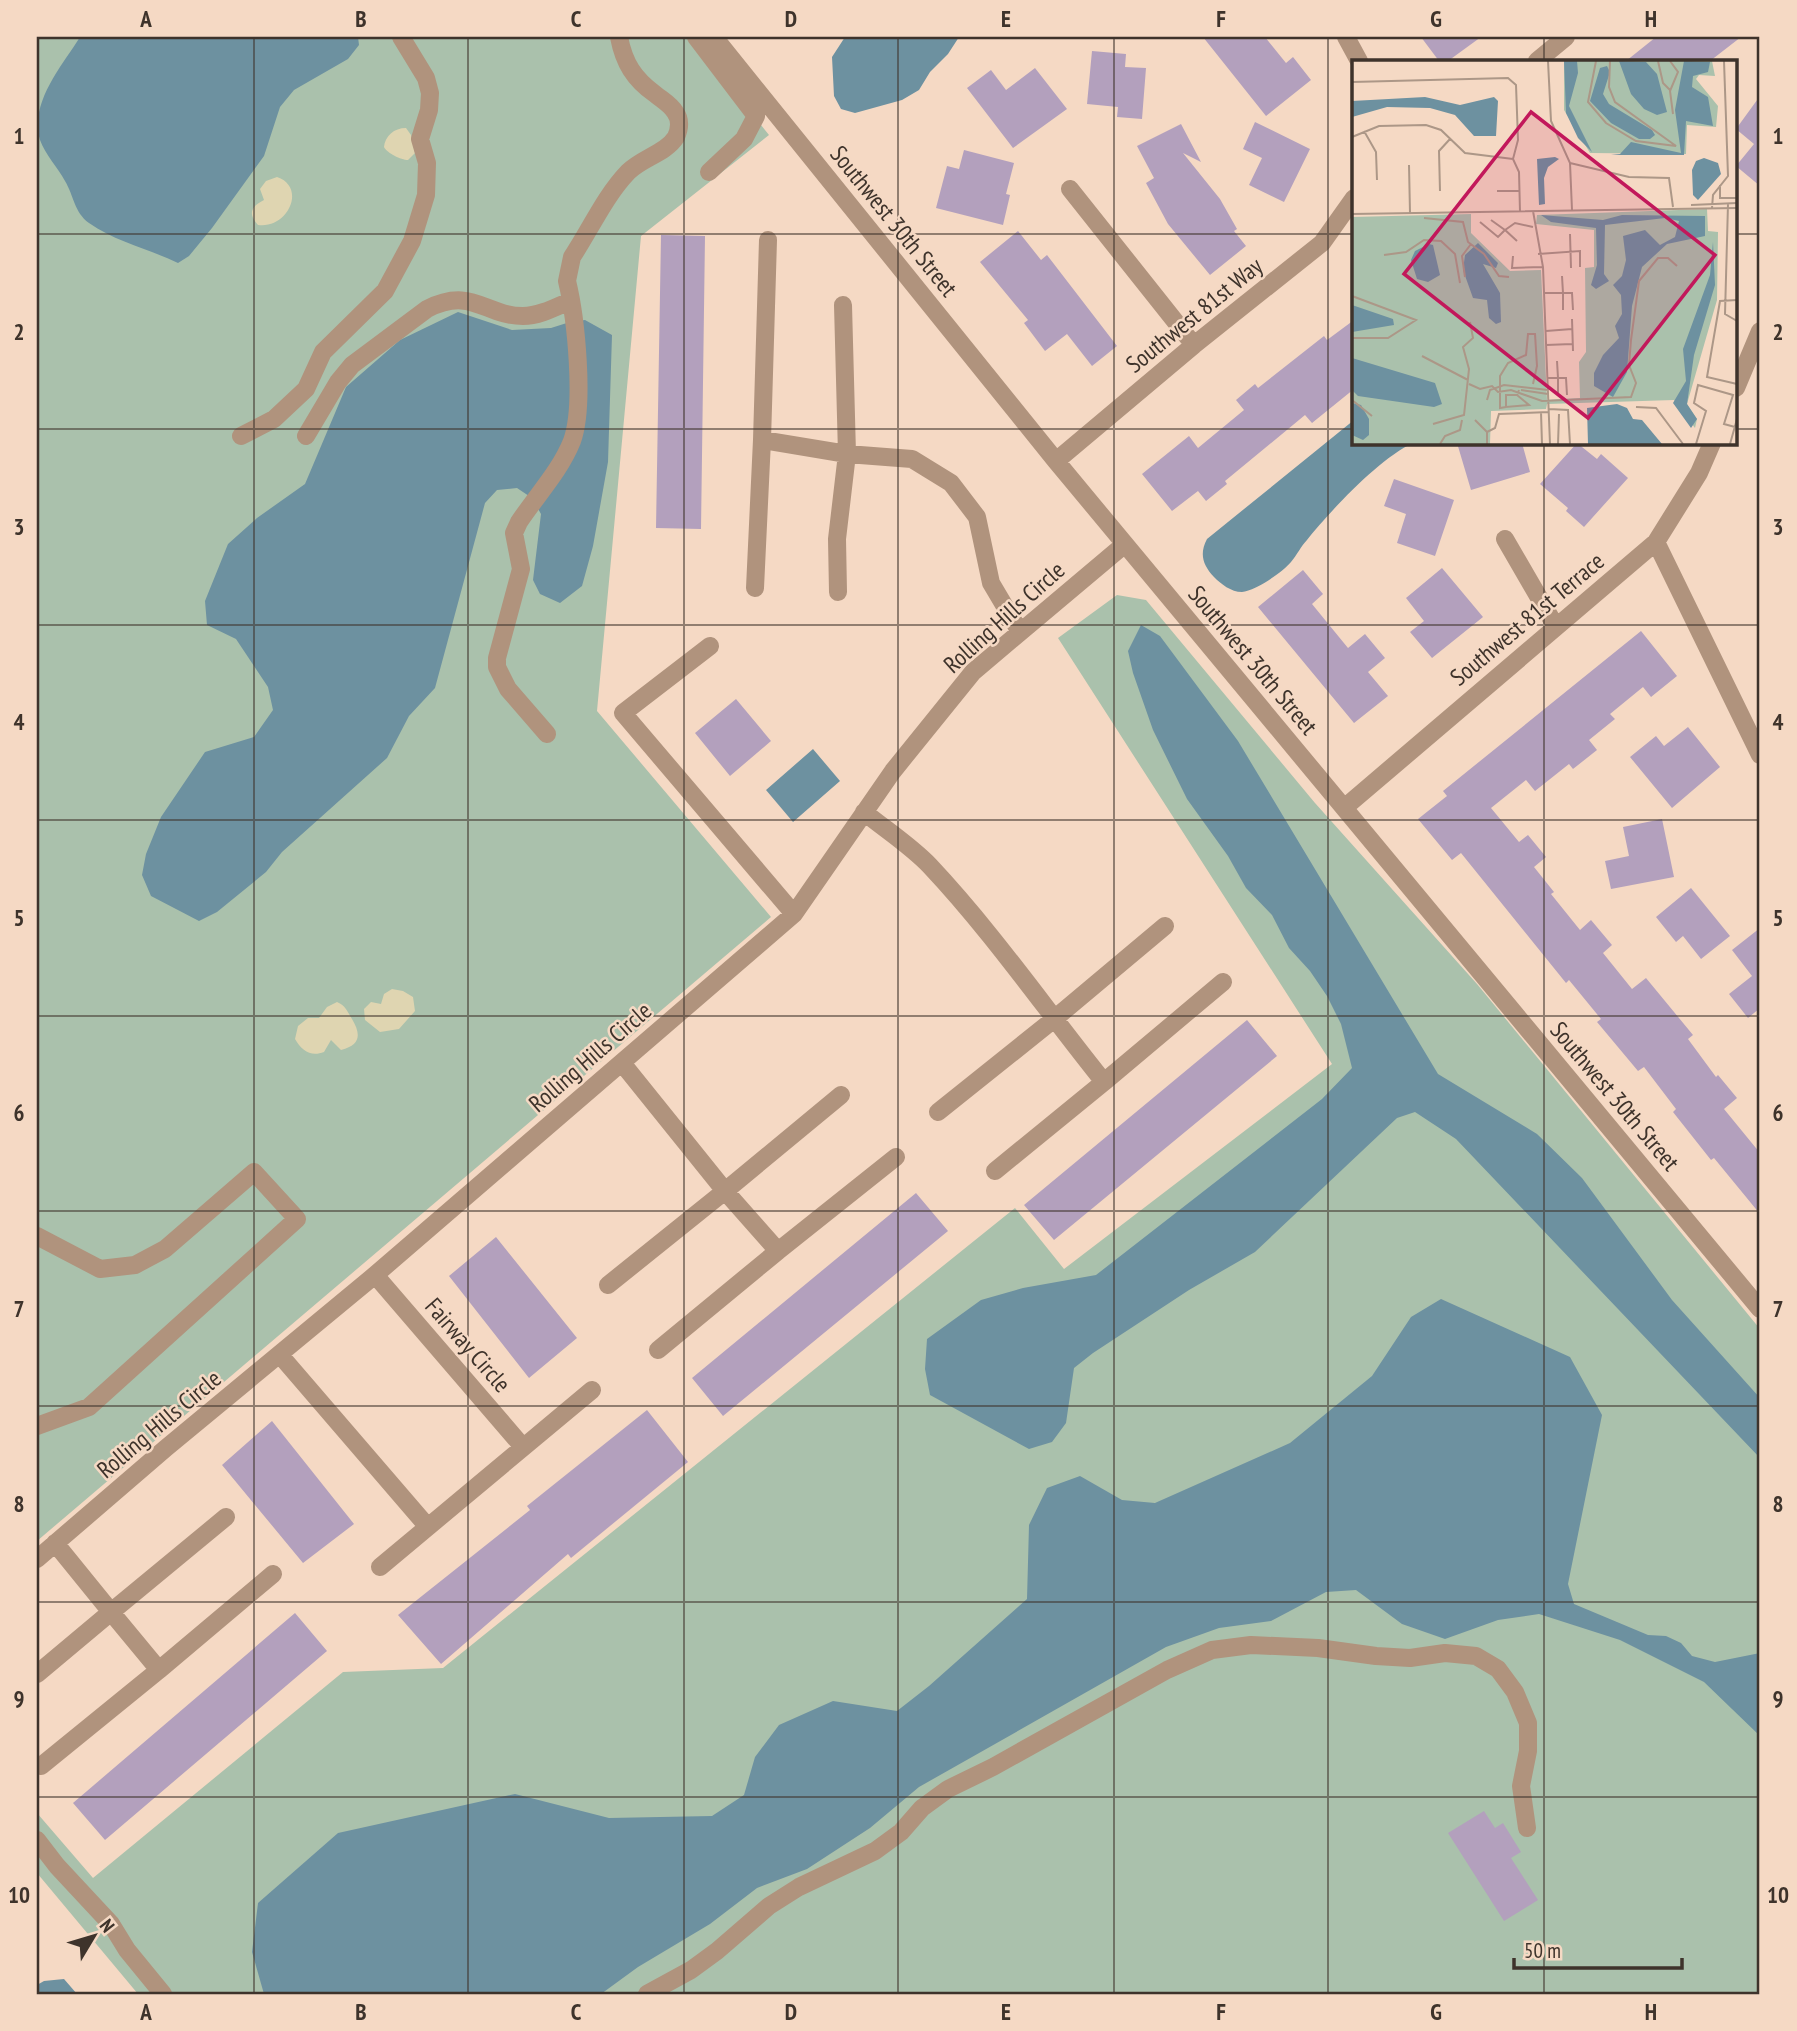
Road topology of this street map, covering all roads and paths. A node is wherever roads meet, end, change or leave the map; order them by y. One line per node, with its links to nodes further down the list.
1 (401, 37): 18 (street)
2 (619, 37): 14 (street)
3 (696, 37): 9 (street)
4 (714, 37): 23 (street, Southwest 30th Street)
5 (1346, 37): 7 (street)
6 (1566, 37): 8 (street)
7 (1358, 60)
8 (1538, 60)
9 (709, 172)
10 (1070, 189): 16 (street)
11 (1352, 201): 16 (street, Southwest 81st Way)
12 (768, 240): 20 (street)
13 (843, 305): 22 (street)
14 (571, 308): 19 (street); 32 (street)
15 (1760, 331): 17 (street)
16 (1194, 345): 23 (street, Southwest 81st Way)
17 (1738, 383)
18 (241, 436)
19 (306, 436)
20 (762, 440): 22 (street); 27 (street)
21 (1712, 444): 25 (street, Southwest 81st Terrace)
22 (847, 454): 28 (street); 30 (street)
23 (1056, 461): 26 (street, Southwest 30th Street)
24 (1505, 540): 29 (street)
25 (1656, 542): 29 (street, Southwest 81st Terrace); 33 (street)
26 (1125, 544): 30 (street, Rolling Hills Circle); 34 (street, Southwest 30th Street)
27 (755, 588)
28 (838, 592)
29 (1556, 627): 34 (street, Southwest 81st Terrace)
30 (1020, 632): 35 (street, Rolling Hills Circle)
31 (710, 646): 36 (street)
32 (547, 734)
33 (1760, 755)
34 (1344, 808): 51 (street, Southwest 30th Street)
35 (864, 812): 36 (street, Rolling Hills Circle); 39 (street)
36 (793, 914): 40 (street, Rolling Hills Circle)
37 (1166, 926): 39 (street)
38 (1223, 982): 41 (street)
39 (1054, 1020): 41 (street); 43 (street)
40 (622, 1062): 46 (street); 49 (street, Rolling Hills Circle)
41 (1104, 1082): 45 (street)
42 (841, 1095): 46 (street)
43 (938, 1112)
44 (896, 1157): 48 (street)
45 (995, 1171)
46 (725, 1191): 48 (street); 50 (street)
47 (37, 1236): 55 (street)
48 (778, 1251): 52 (street)
49 (375, 1275): 53 (street, Rolling Hills Circle); 56 (street, Fairway Circle)
50 (608, 1285)
51 (1760, 1309)
52 (658, 1350)
53 (280, 1355): 58 (street); 59 (street, Rolling Hills Circle)
54 (592, 1390): 56 (street)
55 (37, 1426)
56 (523, 1447): 58 (street)
57 (226, 1517): 63 (street)
58 (428, 1527): 61 (street)
59 (55, 1543): 60 (street, Rolling Hills Circle); 63 (street)
60 (37, 1559)
61 (380, 1567)
62 (273, 1574): 64 (street)
63 (111, 1612): 64 (street); 65 (street)
64 (159, 1670): 66 (street)
65 (37, 1674)
66 (41, 1766)
67 (1527, 1828): 70 (street)
68 (37, 1840): 69 (street)
69 (163, 1994)
70 (647, 1994)

